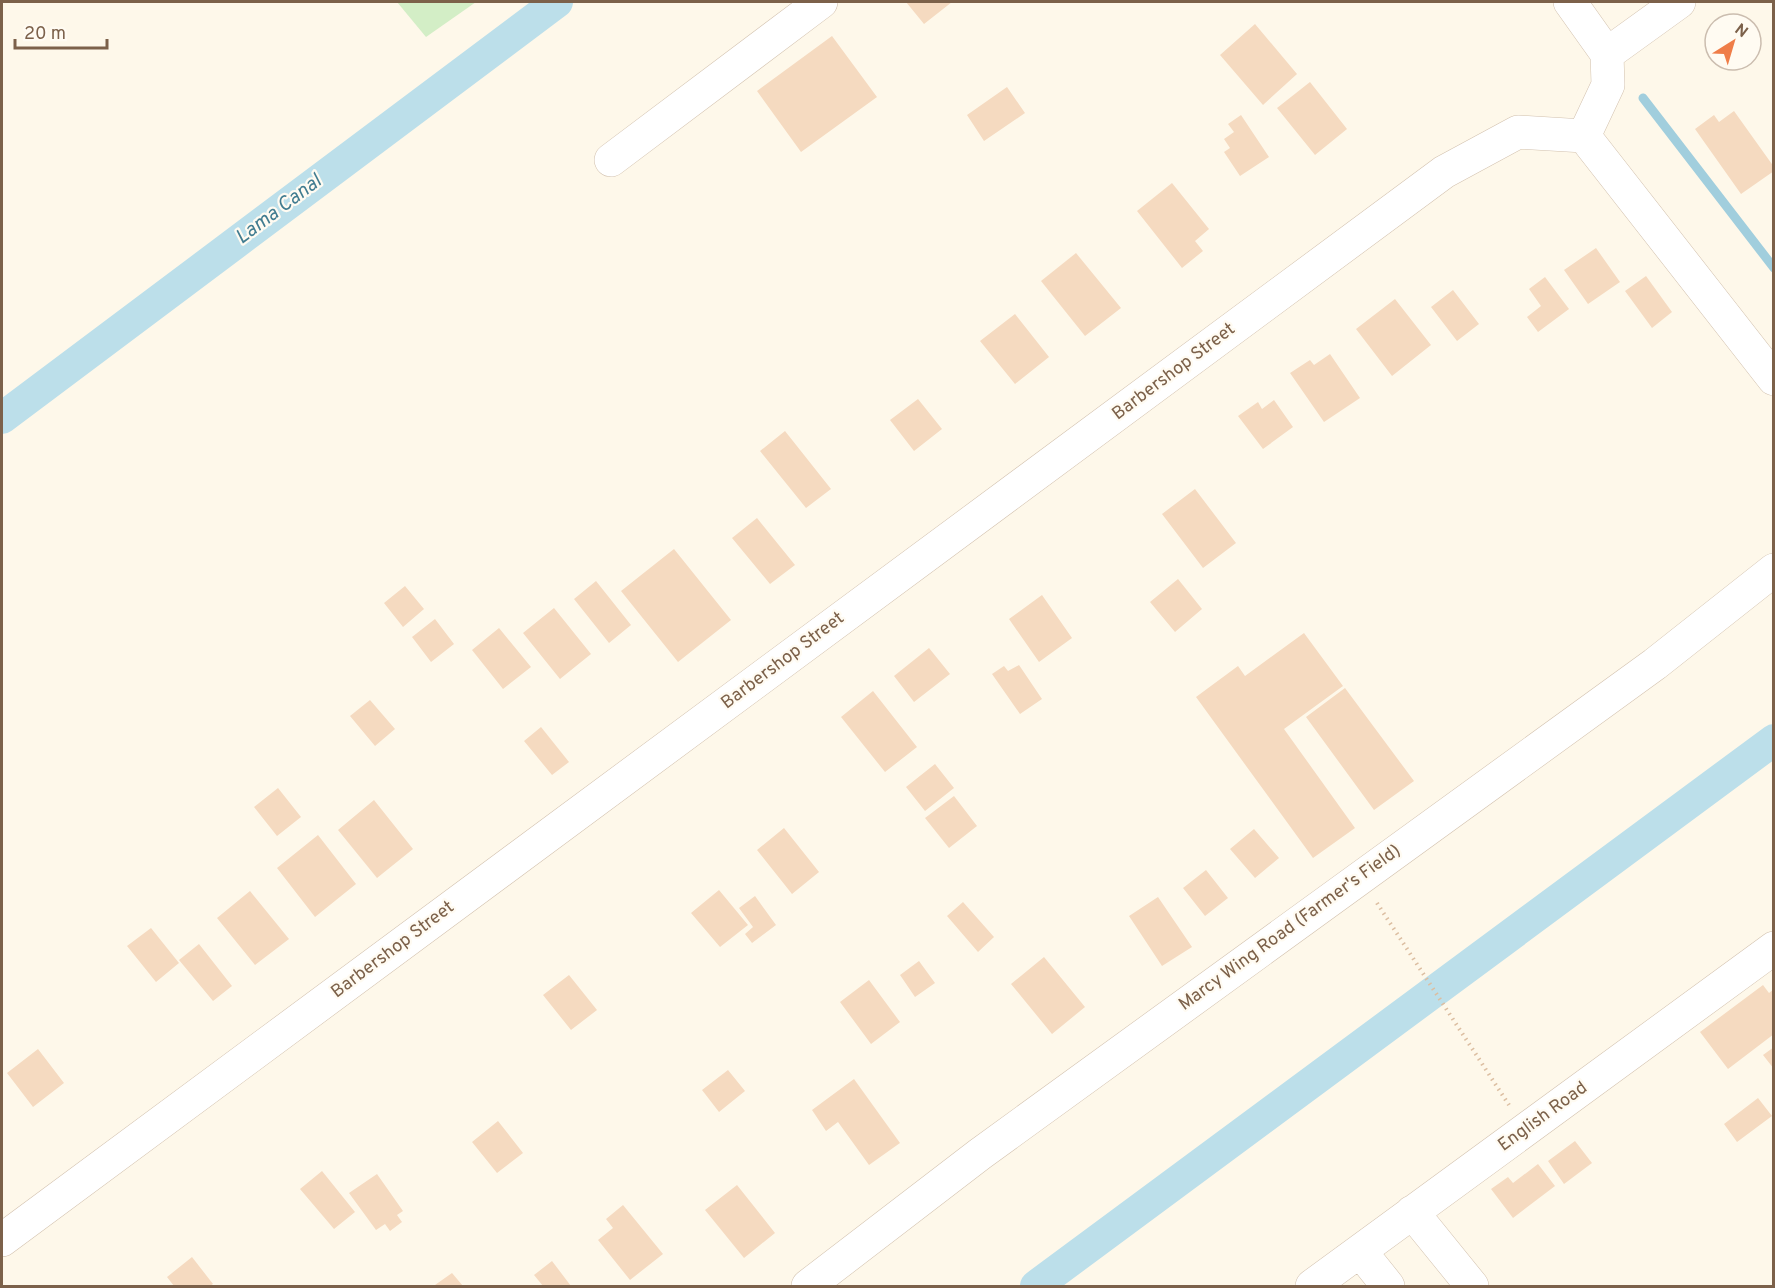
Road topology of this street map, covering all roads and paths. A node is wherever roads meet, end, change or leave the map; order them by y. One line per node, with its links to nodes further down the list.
1 (821, 2): 6 (street)
2 (1570, 2): 4 (street)
3 (1679, 2): 4 (street)
4 (1607, 54): 5 (street)
5 (1584, 136): 7 (street); 13 (street, Barbershop Street)
6 (611, 160)
7 (1773, 379)
8 (1773, 570): 9 (street, Marcy Wing Road (Farmer's Field))
9 (1361, 876): 11 (path); 15 (street, Marcy Wing Road (Farmer's Field))
10 (1773, 948): 12 (street, English Road)
11 (1511, 1107)
12 (1412, 1212): 14 (street, English Road); 18 (street)
13 (2, 1240)
14 (1360, 1251): 16 (street, English Road); 17 (street)
15 (808, 1287)
16 (1312, 1287)
17 (1388, 1287)
18 (1472, 1287)

